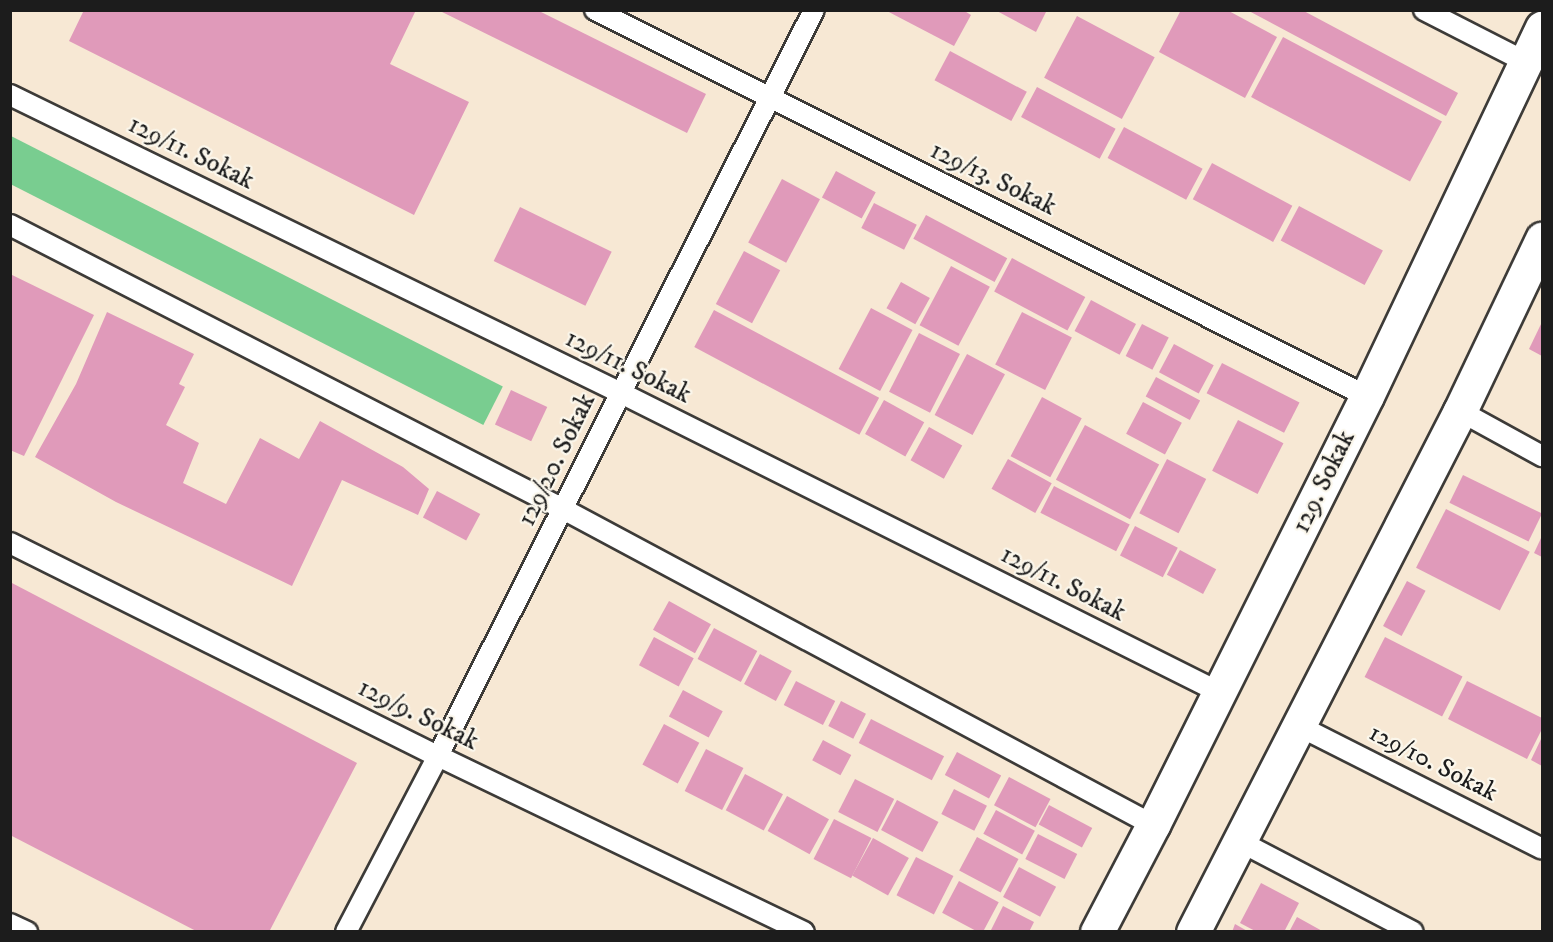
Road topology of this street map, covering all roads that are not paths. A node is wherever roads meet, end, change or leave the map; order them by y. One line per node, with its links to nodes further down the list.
1 (595, 10): 7 (lane, 129/13. Sokak)
2 (814, 10): 7 (lane, 129/20. Sokak)
3 (1424, 10): 5 (lane)
4 (1542, 27): 5 (street, 129. Sokak)
5 (1526, 62): 11 (street, 129. Sokak)
6 (10, 95): 10 (lane, 129/11. Sokak)
7 (769, 98): 10 (lane, 129/20. Sokak); 11 (lane, 129/13. Sokak)
8 (10, 225): 14 (lane)
9 (1542, 239): 12 (street)
10 (619, 392): 14 (lane, 129/20. Sokak); 16 (lane, 129/11. Sokak)
11 (1367, 396): 16 (street, 129. Sokak)
12 (1460, 411): 13 (lane); 17 (street)
13 (1542, 456)
14 (563, 509): 18 (lane, 129/20. Sokak); 19 (lane)
15 (10, 543): 18 (lane, 129/9. Sokak)
16 (1219, 692): 19 (street, 129. Sokak)
17 (1299, 726): 20 (street); 21 (lane, 129/10. Sokak)
18 (438, 756): 24 (lane, 129/20. Sokak); 25 (lane, 129/9. Sokak)
19 (1153, 825): 26 (street, 129. Sokak)
20 (1239, 841): 27 (street); 28 (lane)
21 (1542, 849)
22 (10, 924): 23 (lane)
23 (27, 932)
24 (346, 932)
25 (804, 932)
26 (1097, 932)
27 (1192, 932)
28 (1413, 932)

